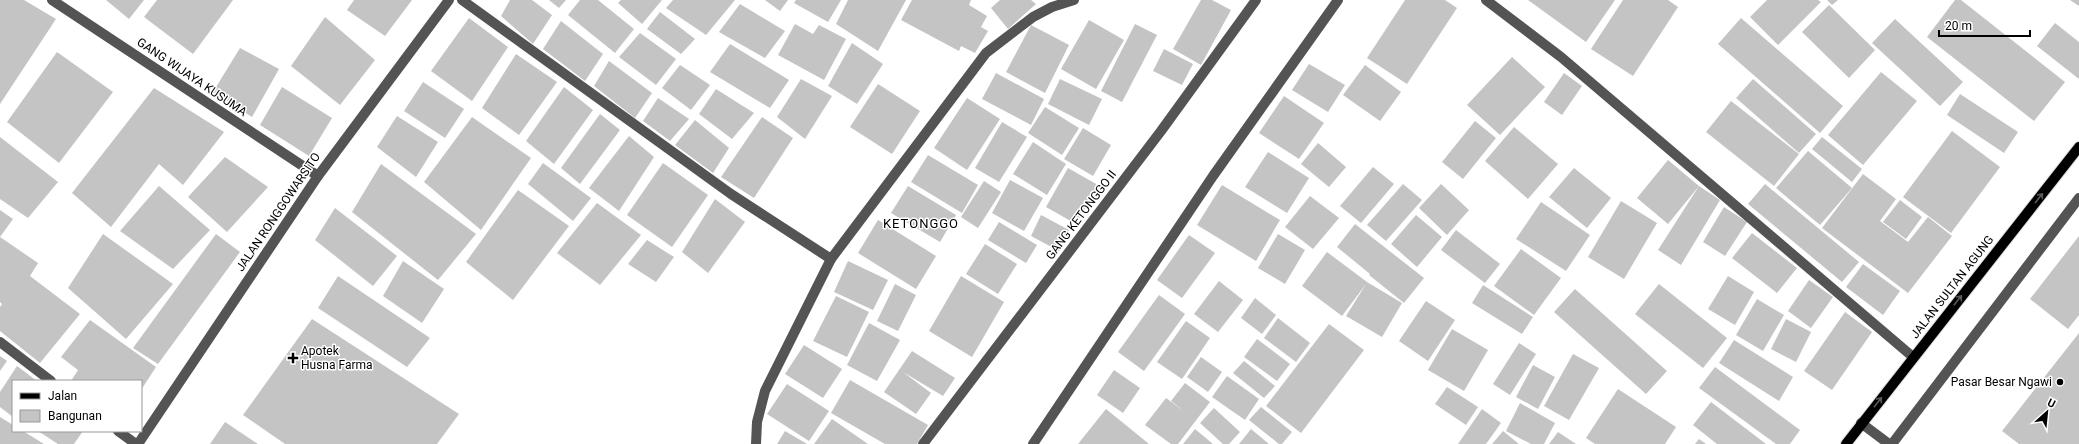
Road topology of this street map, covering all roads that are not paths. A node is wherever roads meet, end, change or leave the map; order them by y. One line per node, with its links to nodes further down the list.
1 (52, 0): 11 (street, GANG WIJAYA KUSUMA)
2 (449, 0): 11 (street, JALAN RONGGOWARSITO)
3 (462, 0): 13 (street)
4 (1043, 0): 9 (street)
5 (1074, 0): 9 (street)
6 (1256, 0): 21 (street, GANG KETONGGO II)
7 (1338, 0): 22 (street)
8 (1486, 0): 15 (street)
9 (1052, 7): 13 (street)
10 (2079, 147): 15 (main road, JALAN SULTAN AGUNG, one-way to 10)
11 (318, 176): 19 (street, JALAN RONGGOWARSITO)
12 (2079, 198): 25 (street)
13 (830, 259): 20 (street)
14 (0, 342): 16 (street)
15 (1913, 357): 17 (main road, JALAN SULTAN AGUNG, one-way to 15)
16 (50, 380)
17 (1861, 423): 23 (main road, JALAN SULTAN AGUNG); 24 (street)
18 (119, 432): 19 (street)
19 (137, 444)
20 (756, 444)
21 (923, 444)
22 (1033, 444)
23 (1846, 444)
24 (1889, 444)
25 (1892, 444)

